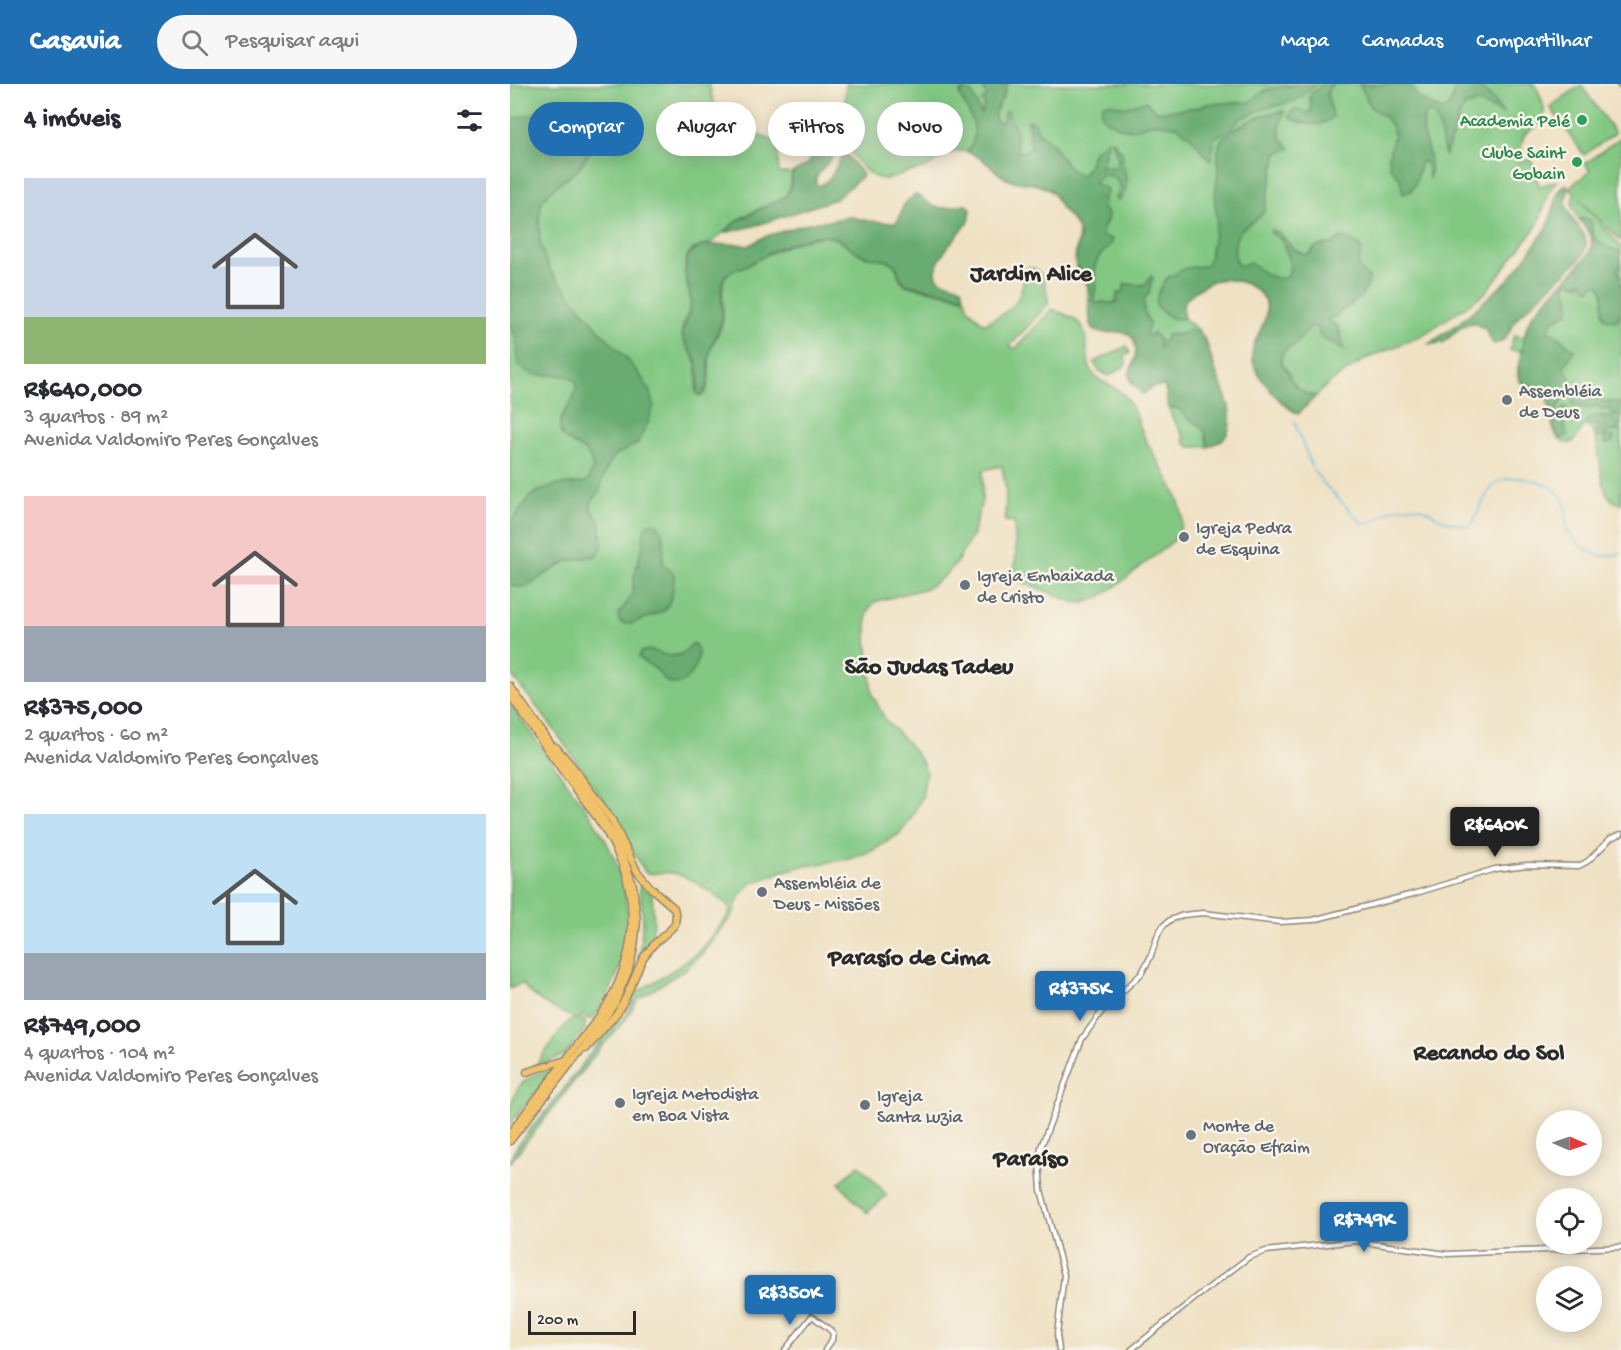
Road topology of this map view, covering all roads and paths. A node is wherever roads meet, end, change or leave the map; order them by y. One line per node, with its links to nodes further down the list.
1 (510, 686): 3 (highway)
2 (510, 695): 5 (highway)
3 (545, 736): 7 (highway); 7 (highway)
4 (1621, 834): 13 (street)
5 (566, 1060): 6 (highway); 8 (highway)
6 (527, 1072)
7 (550, 1090): 9 (highway)
8 (510, 1133)
9 (510, 1141)
10 (1621, 1247): 14 (street)
11 (785, 1350): 12 (street)
12 (825, 1350)
13 (1059, 1350)
14 (1131, 1350)

